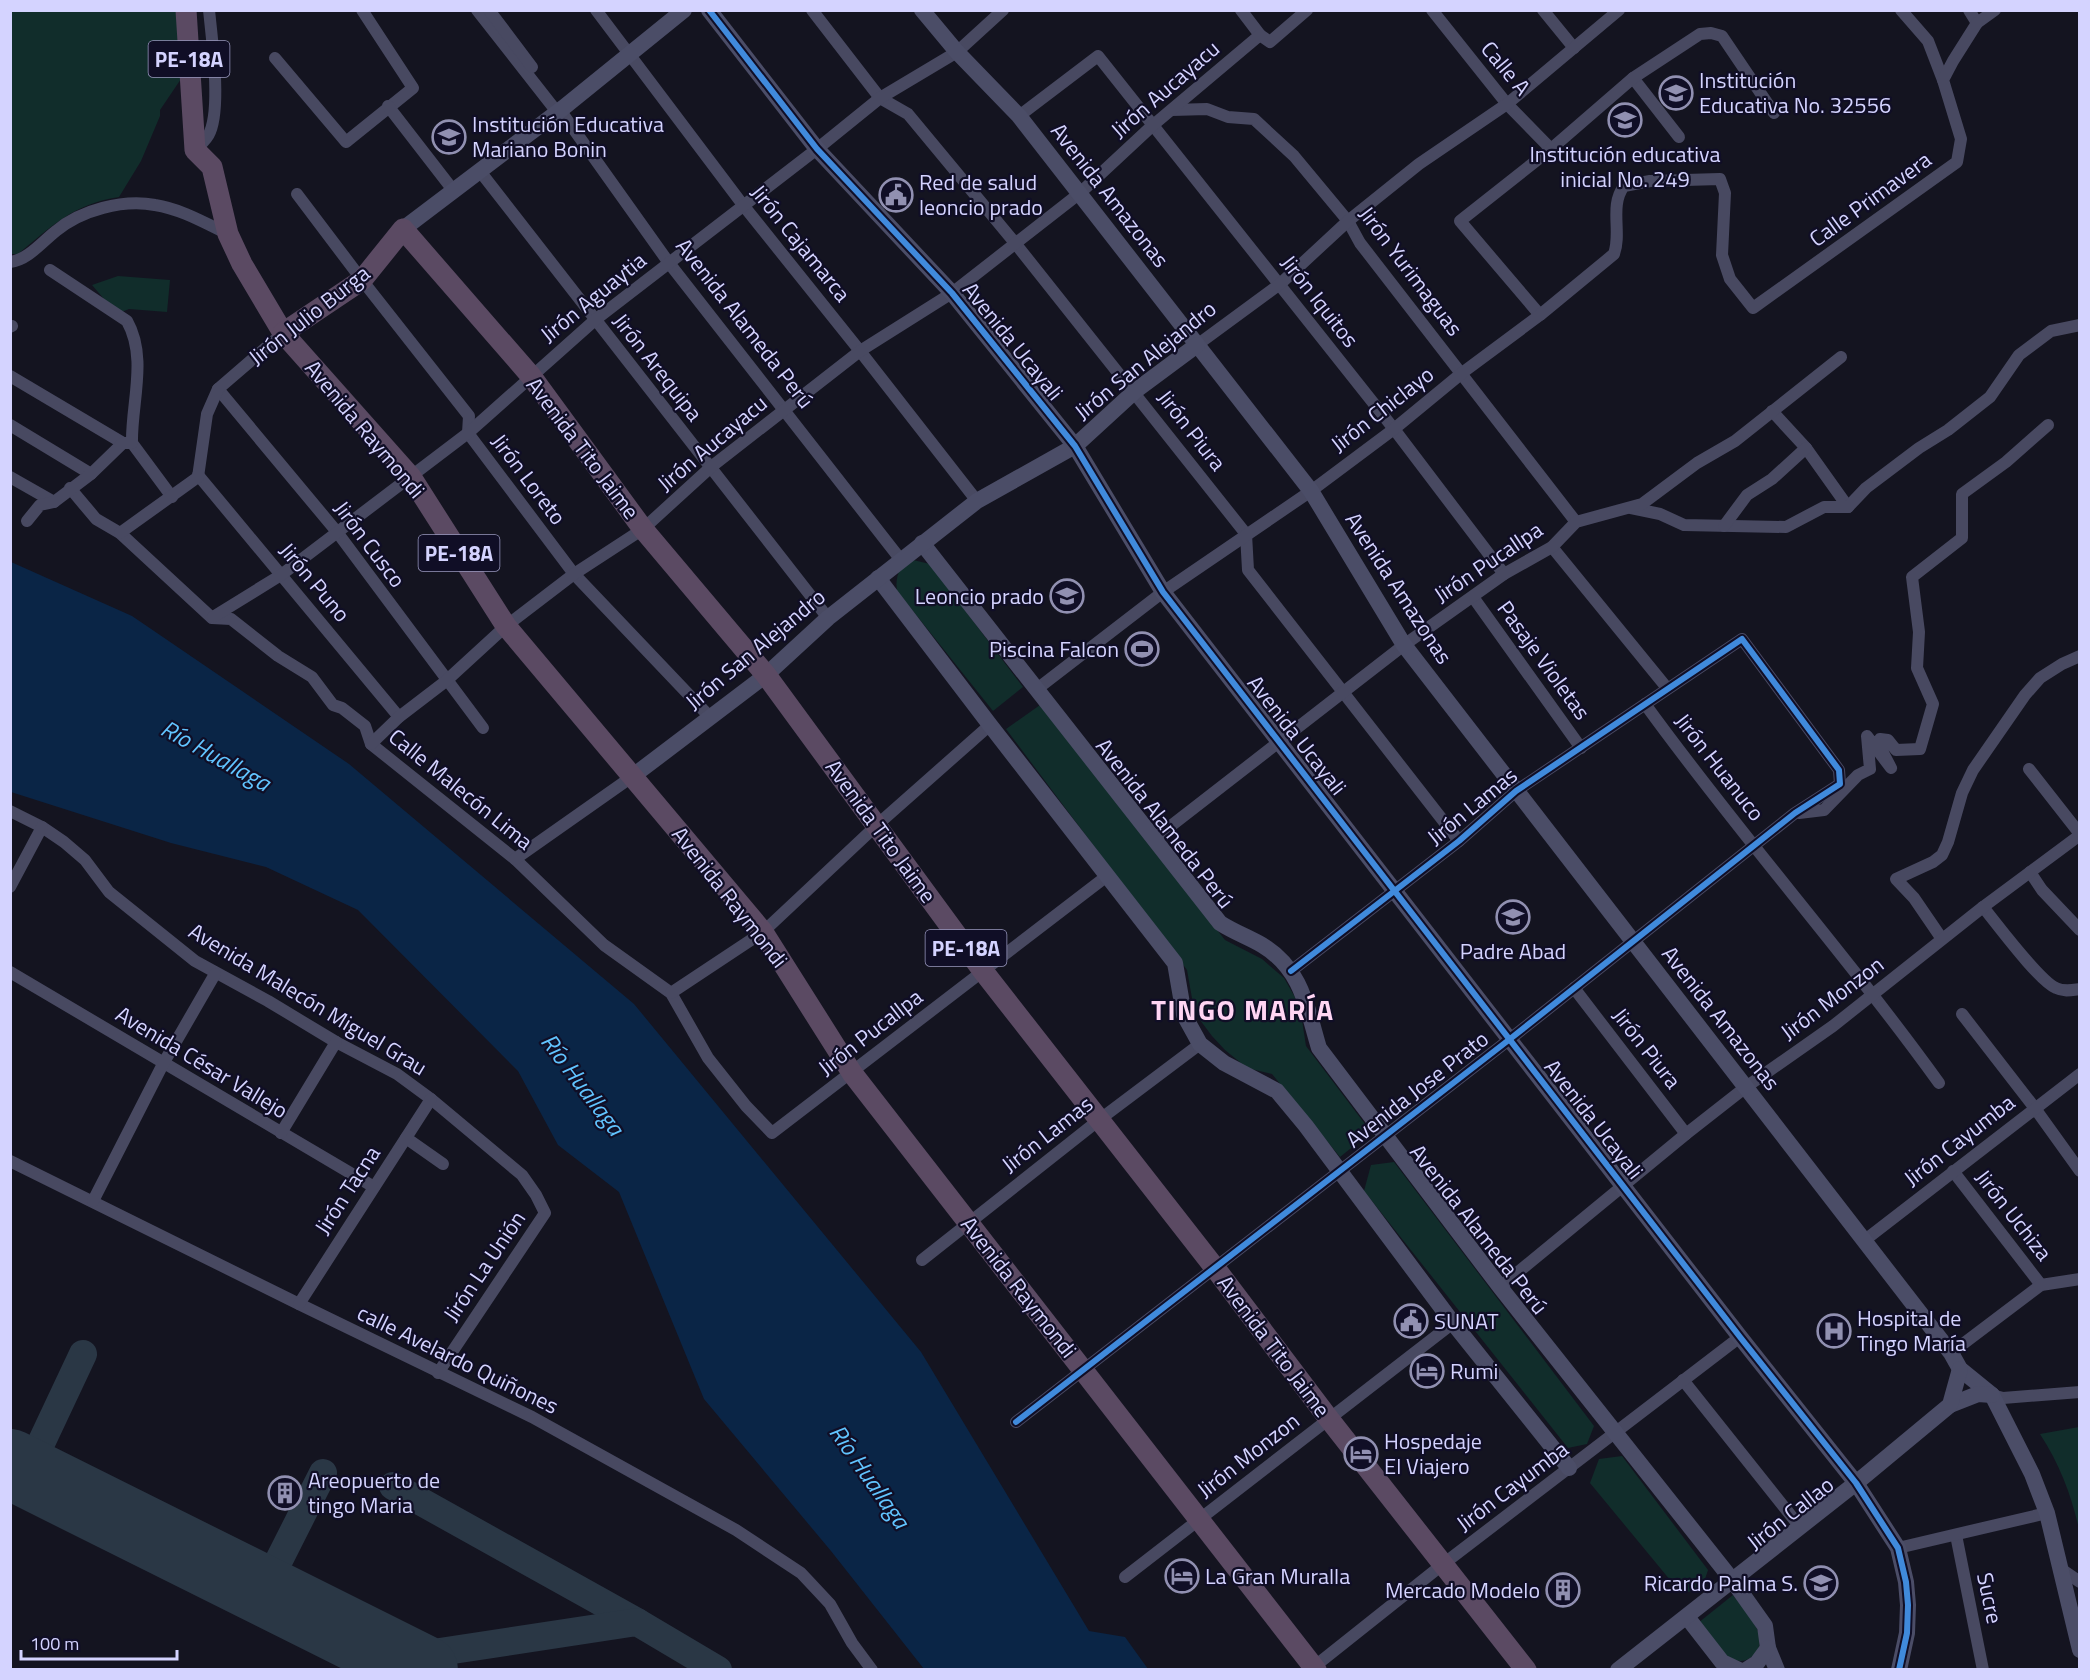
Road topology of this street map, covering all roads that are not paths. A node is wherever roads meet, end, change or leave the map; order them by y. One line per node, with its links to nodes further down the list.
1 (186, 10): 39 (highway, PE-18A)
2 (209, 10): 39 (street)
3 (362, 10): 30 (street)
4 (477, 10): 31 (street, Avenida Alameda Perú)
5 (489, 10): 31 (street, Avenida Alameda Perú)
6 (596, 10): 24 (street, Jirón Cajamarca)
7 (684, 10): 24 (street, Jirón Julio Burga)
8 (709, 10): 37 (street, Avenida Ucayali)
9 (812, 10): 28 (street, Jirón Piura)
10 (922, 10): 23 (street, Avenida Amazonas)
11 (1003, 10): 23 (street, Jirón Aguaytia)
12 (1241, 10): 21 (street)
13 (1307, 10): 21 (street, Jirón Aucayacu)
14 (1432, 10): 29 (street, Calle A)
15 (1543, 10): 22 (street)
16 (1619, 10): 22 (street, Jirón San Alejandro)
17 (1901, 10): 27 (street, Calle Primavera)
18 (1970, 10): 20 (street)
19 (1995, 10): 20 (street)
20 (1977, 23): 27 (street)
21 (1260, 35): 32 (street, Jirón Aucayacu)
22 (1574, 48): 29 (street, Jirón San Alejandro)
23 (957, 52): 28 (street, Jirón Aguaytia); 34 (street, Avenida Amazonas)
24 (629, 54): 31 (street, Jirón Julio Burga); 45 (street, Jirón Cajamarca)
25 (275, 58): 30 (street)
26 (1633, 78): 33 (street); 36 (street); 38 (street)
27 (1943, 80): 41 (street, Calle Primavera)
28 (880, 98): 37 (street, Jirón Aguaytia); 49 (street, Jirón Piura)
29 (1507, 104): 38 (street, Calle A); 46 (street, Jirón San Alejandro)
30 (388, 106): 42 (street)
31 (560, 110): 40 (street, Jirón Julio Burga); 51 (street, Avenida Alameda Perú)
32 (1172, 110): 35 (street, Jirón Aucayacu); 46 (street, Jirón Yurimaguas)
33 (1774, 113)
34 (1019, 116): 35 (street, Jirón Iquitos); 43 (street, Avenida Amazonas)
35 (1152, 126): 43 (street, Jirón Aucayacu); 54 (street, Jirón Iquitos)
36 (1679, 137)
37 (817, 149): 45 (street, Jirón Aguaytia); 55 (street, Avenida Ucayali)
38 (1551, 149): 56 (street)
39 (195, 150): 48 (highway, Avenida Raymondi / PE-18A)
40 (479, 170): 42 (street, Jirón Julio Burga); 57 (street, Jirón Arequipa)
41 (1720, 179): 56 (street, Jirón Chiclayo)
42 (453, 190): 47 (street, Jirón Julio Burga)
43 (1080, 193): 49 (street, Jirón Aucayacu); 60 (street, Avenida Amazonas)
44 (297, 194): 53 (street, Jirón Loreto)
45 (743, 206): 51 (street, Jirón Aguaytia); 61 (street, Jirón Cajamarca)
46 (1348, 221): 54 (street, Jirón San Alejandro); 63 (street, Jirón Yurimaguas)
47 (403, 229): 53 (highway, Jirón Julio Burga); 65 (highway, Avenida Tito Jaime / PE-18A)
48 (228, 234): 50 (street); 59 (highway, Avenida Raymondi / PE-18A)
49 (1015, 243): 55 (street, Jirón Aucayacu); 67 (street, Jirón Piura)
50 (10, 262)
51 (669, 263): 57 (street, Jirón Aguaytia); 68 (street, Avenida Alameda Perú)
52 (50, 270): 74 (street)
53 (362, 280): 59 (highway, Jirón Julio Burga); 73 (street, Jirón Loreto)
54 (1280, 284): 60 (street, Jirón San Alejandro); 72 (street, Jirón Iquitos)
55 (952, 293): 61 (street, Jirón Aucayacu); 75 (street, Avenida Ucayali)
56 (1540, 315): 63 (street, Jirón Chiclayo)
57 (595, 320): 65 (street, Jirón Aguaytia); 77 (street, Jirón Arequipa)
58 (2079, 325): 88 (street)
59 (283, 333): 66 (street, Jirón Julio Burga); 81 (highway, Avenida Raymondi / PE-18A)
60 (1197, 345): 67 (street, Jirón San Alejandro); 83 (street, Avenida Amazonas)
61 (860, 351): 68 (street, Jirón Aucayacu); 85 (street, Jirón Cajamarca)
62 (1841, 357): 69 (street, Jirón Pucallpa)
63 (1462, 373): 72 (street, Jirón Chiclayo); 90 (street, Jirón Yurimaguas)
64 (10, 376): 74 (street)
65 (531, 376): 73 (street, Jirón Aguaytia); 92 (highway, Avenida Tito Jaime / PE-18A)
66 (218, 389): 79 (street, Jirón Julio Burga); 93 (street, Jirón Cusco)
67 (1135, 391): 75 (street, Jirón San Alejandro); 95 (street, Jirón Piura)
68 (784, 410): 77 (street, Jirón Aucayacu); 98 (street, Avenida Alameda Perú)
69 (1773, 411): 76 (street); 87 (street, Jirón Pucallpa)
70 (10, 425): 78 (street)
71 (2048, 425): 128 (street)
72 (1394, 429): 83 (street, Jirón Chiclayo); 101 (street, Jirón Iquitos)
73 (468, 433): 81 (street, Jirón Aguaytia); 100 (street, Jirón Loreto)
74 (128, 443): 78 (street); 84 (street)
75 (1075, 446): 85 (street, Jirón San Alejandro); 103 (street, Avenida Ucayali)
76 (1806, 448): 88 (street); 91 (street)
77 (711, 467): 92 (street, Jirón Aucayacu); 106 (street, Jirón Arequipa)
78 (91, 474): 82 (street)
79 (198, 475): 84 (street); 99 (street, Jirón Puno)
80 (10, 477): 86 (street)
81 (411, 477): 93 (street, Jirón Aguaytia); 107 (highway, Avenida Raymondi / PE-18A)
82 (70, 488): 86 (street); 94 (street, Calle Malecón Lima)
83 (1311, 491): 95 (street, Jirón Chiclayo); 108 (street, Avenida Amazonas)
84 (172, 497): 94 (street)
85 (976, 501): 96 (street, Jirón San Alejandro)
86 (54, 502): 89 (street)
87 (1627, 507): 90 (street, Jirón Pucallpa); 91 (street)
88 (1848, 507): 91 (street)
89 (27, 521)
90 (1576, 522): 97 (street, Jirón Pucallpa)
91 (1724, 526)
92 (643, 529): 100 (street, Jirón Aucayacu); 110 (highway, Avenida Tito Jaime / PE-18A)
93 (337, 532): 99 (street, Jirón Aguaytia); 111 (street, Jirón Cusco)
94 (120, 533): 105 (street, Calle Malecón Lima)
95 (1246, 534): 103 (street, Jirón Chiclayo); 114 (street)
96 (922, 543): 98 (street, Jirón San Alejandro); 113 (street, Avenida Alameda Perú)
97 (1552, 547): 101 (street, Jirón Pucallpa); 112 (street, Jirón Huanuco)
98 (901, 560): 102 (street, Jirón San Alejandro)
99 (281, 574): 105 (street, Jirón Aguaytia); 116 (street, Jirón Puno)
100 (574, 574): 107 (street, Jirón Aucayacu); 117 (street, Jirón Loreto)
101 (1504, 574): 104 (street, Jirón Pucallpa)
102 (878, 578): 106 (street, Jirón San Alejandro); 118 (street)
103 (1163, 592): 113 (street, Jirón Chiclayo); 120 (street, Avenida Ucayali)
104 (1473, 597): 108 (street, Jirón Pucallpa); 122 (street, Pasaje Violetas)
105 (212, 618): 121 (street, Calle Malecón Lima)
106 (828, 618): 110 (street, Jirón San Alejandro)
107 (506, 626): 111 (street, Jirón Aucayacu); 124 (highway, Avenida Raymondi / PE-18A)
108 (1404, 645): 114 (street, Jirón Pucallpa); 126 (street, Avenida Amazonas)
109 (2079, 656): 143 (street)
110 (766, 675): 117 (street, Jirón San Alejandro); 129 (highway, Avenida Tito Jaime / PE-18A)
111 (446, 681): 116 (street, Jirón Aucayacu); 119 (street, Jirón Cusco)
112 (1666, 688): 115 (street, Jirón Lamas); 125 (street, Jirón Lamas)
113 (1037, 689): 132 (street, Avenida Alameda Perú)
114 (1343, 693): 120 (street, Jirón Pucallpa); 133 (street)
115 (1645, 704): 122 (street, Jirón Lamas); 134 (street, Jirón Huanuco)
116 (399, 717): 121 (street, Jirón Aucayacu)
117 (710, 717): 124 (street, Jirón San Alejandro)
118 (990, 725): 129 (street); 137 (street)
119 (483, 728)
120 (1280, 742): 132 (street, Jirón Pucallpa); 139 (street, Avenida Ucayali)
121 (371, 744): 135 (street, Calle Malecón Lima)
122 (1581, 748): 126 (street, Jirón Lamas)
123 (2029, 770): 131 (street)
124 (633, 776): 135 (street, Jirón San Alejandro); 142 (highway, Avenida Raymondi / PE-18A)
125 (1840, 784): 128 (street, Avenida Jose Prato)
126 (1516, 791): 133 (street, Jirón Lamas); 144 (street, Avenida Amazonas)
127 (10, 811): 130 (street, Avenida Malecón Miguel Grau)
128 (1795, 813): 134 (street, Avenida Jose Prato)
129 (878, 825): 142 (street); 145 (highway, Avenida Tito Jaime / PE-18A)
130 (42, 827): 138 (street); 148 (street, Avenida Malecón Miguel Grau)
131 (2079, 835): 136 (street, Jirón Monzon)
132 (1154, 839): 146 (street, Avenida Alameda Perú)
133 (1459, 841): 139 (street, Jirón Lamas)
134 (1755, 845): 144 (street, Avenida Jose Prato); 152 (street, Jirón Huanuco)
135 (515, 859): 151 (street, Calle Malecón Lima)
136 (2030, 872): 140 (street, Jirón Monzon); 141 (street)
137 (1107, 876): 145 (street, Jirón Pucallpa); 156 (street)
138 (10, 887)
139 (1395, 891): 146 (street, Jirón Lamas); 154 (street, Avenida Ucayali)
140 (1983, 907): 143 (street, Jirón Monzon); 150 (street)
141 (2079, 930)
142 (763, 932): 151 (street); 158 (highway, Avenida Raymondi / PE-18A)
143 (1942, 939): 152 (street, Jirón Monzon)
144 (1633, 941): 149 (street, Avenida Jose Prato); 161 (street, Avenida Amazonas)
145 (983, 971): 158 (street, Jirón Pucallpa); 164 (highway, Avenida Tito Jaime / PE-18A)
146 (1291, 971): 168 (street, Avenida Alameda Perú)
147 (10, 972): 157 (street, Avenida César Vallejo)
148 (215, 974): 155 (street, Avenida Malecón Miguel Grau); 157 (street)
149 (1574, 988): 154 (street, Avenida Jose Prato); 167 (street, Jirón Piura)
150 (2079, 989)
151 (671, 993): 165 (street, Calle Malecón Lima)
152 (1871, 996): 160 (street, Jirón Huanuco); 161 (street, Jirón Monzon)
153 (1962, 1014): 163 (street)
154 (1510, 1039): 168 (street, Avenida Jose Prato); 175 (street, Avenida Ucayali)
155 (336, 1042): 162 (street, Avenida Malecón Miguel Grau); 166 (street)
156 (1200, 1044): 164 (street, Jirón Lamas); 172 (street)
157 (163, 1064): 166 (street, Avenida César Vallejo); 177 (street)
158 (852, 1072): 165 (street, Jirón Pucallpa); 179 (highway, Avenida Raymondi / PE-18A)
159 (2079, 1074): 163 (street, Jirón Cayumba)
160 (1939, 1083)
161 (1746, 1087): 167 (street, Jirón Monzon); 180 (street, Avenida Amazonas)
162 (431, 1099): 169 (street, Jirón Tacna); 178 (street, Avenida Malecón Miguel Grau)
163 (2034, 1107): 173 (street, Jirón Cayumba); 174 (street)
164 (1099, 1120): 179 (street, Jirón Lamas); 182 (highway, Avenida Tito Jaime / PE-18A)
165 (772, 1132)
166 (281, 1134): 176 (street, Avenida César Vallejo)
167 (1686, 1134): 175 (street, Jirón Monzon)
168 (1384, 1136): 172 (street, Avenida Jose Prato); 185 (street, Avenida Alameda Perú)
169 (406, 1138): 171 (street); 176 (street, Jirón Tacna)
170 (10, 1161): 177 (street, calle Avelardo Quiñones)
171 (443, 1164)
172 (1339, 1171): 182 (street, Avenida Jose Prato); 187 (street)
173 (1953, 1171): 180 (street, Jirón Cayumba); 184 (street, Jirón Uchiza)
174 (2079, 1171)
175 (1623, 1186): 185 (street, Jirón Monzon); 188 (street, Avenida Ucayali)
176 (374, 1187): 186 (street, Jirón Tacna)
177 (93, 1201): 186 (street, calle Avelardo Quiñones)
178 (545, 1213): 192 (street, Jirón La Unión)
179 (969, 1223): 181 (street, Jirón Lamas); 191 (highway, Avenida Raymondi / PE-18A)
180 (1865, 1240): 189 (street, Avenida Amazonas)
181 (922, 1260)
182 (1215, 1268): 191 (street, Avenida Jose Prato); 197 (highway, Avenida Tito Jaime / PE-18A)
183 (2079, 1279): 184 (street)
184 (2041, 1285): 189 (street)
185 (1500, 1287): 199 (street, Avenida Alameda Perú)
186 (299, 1305): 192 (street, calle Avelardo Quiñones)
187 (1454, 1323): 197 (street, Jirón Monzon); 200 (street)
188 (1740, 1337): 193 (street, Jirón Cayumba); 201 (street, Avenida Ucayali)
189 (1951, 1353): 190 (street, Avenida Amazonas)
190 (1960, 1369): 195 (street); 196 (street)
191 (1083, 1370): 198 (street, Avenida Jose Prato); 203 (highway, Avenida Raymondi / PE-18A)
192 (438, 1373): 216 (street, calle Avelardo Quiñones)
193 (1683, 1380): 199 (street, Jirón Cayumba); 204 (street)
194 (2079, 1392): 195 (street)
195 (1992, 1395): 196 (street, Jirón Callao); 202 (street)
196 (1950, 1405): 201 (street, Jirón Callao)
197 (1329, 1419): 203 (street, Jirón Monzon); 207 (highway, Avenida Tito Jaime / PE-18A)
198 (1016, 1422)
199 (1614, 1433): 200 (street, Jirón Cayumba); 210 (street, Avenida Alameda Perú)
200 (1569, 1468): 207 (street, Jirón Cayumba)
201 (1856, 1483): 204 (street, Jirón Callao); 206 (street, Avenida Ucayali)
202 (2047, 1513): 205 (street); 208 (street)
203 (1199, 1520): 209 (street, Jirón Monzon); 215 (highway, Avenida Raymondi / PE-18A)
204 (1800, 1527): 210 (street, Jirón Callao)
205 (1956, 1535): 206 (street); 223 (street, Sucre)
206 (1898, 1548): 222 (street, Avenida Ucayali)
207 (1442, 1565): 215 (street, Jirón Cayumba); 217 (highway, Avenida Tito Jaime / PE-18A)
208 (2061, 1569): 211 (street); 214 (street)
209 (1125, 1577)
210 (1733, 1581): 212 (street, Jirón Callao); 213 (street, Avenida Alameda Perú)
211 (2079, 1582)
212 (1687, 1617): 218 (street, Jirón Callao); 219 (street)
213 (1768, 1648): 220 (street); 221 (street, Avenida Alameda Perú)
214 (2079, 1650)
215 (1313, 1669)
216 (872, 1670)
217 (1526, 1670)
218 (1618, 1670)
219 (1739, 1670)
220 (1746, 1670)
221 (1777, 1670)
222 (1899, 1670)
223 (1983, 1670)

